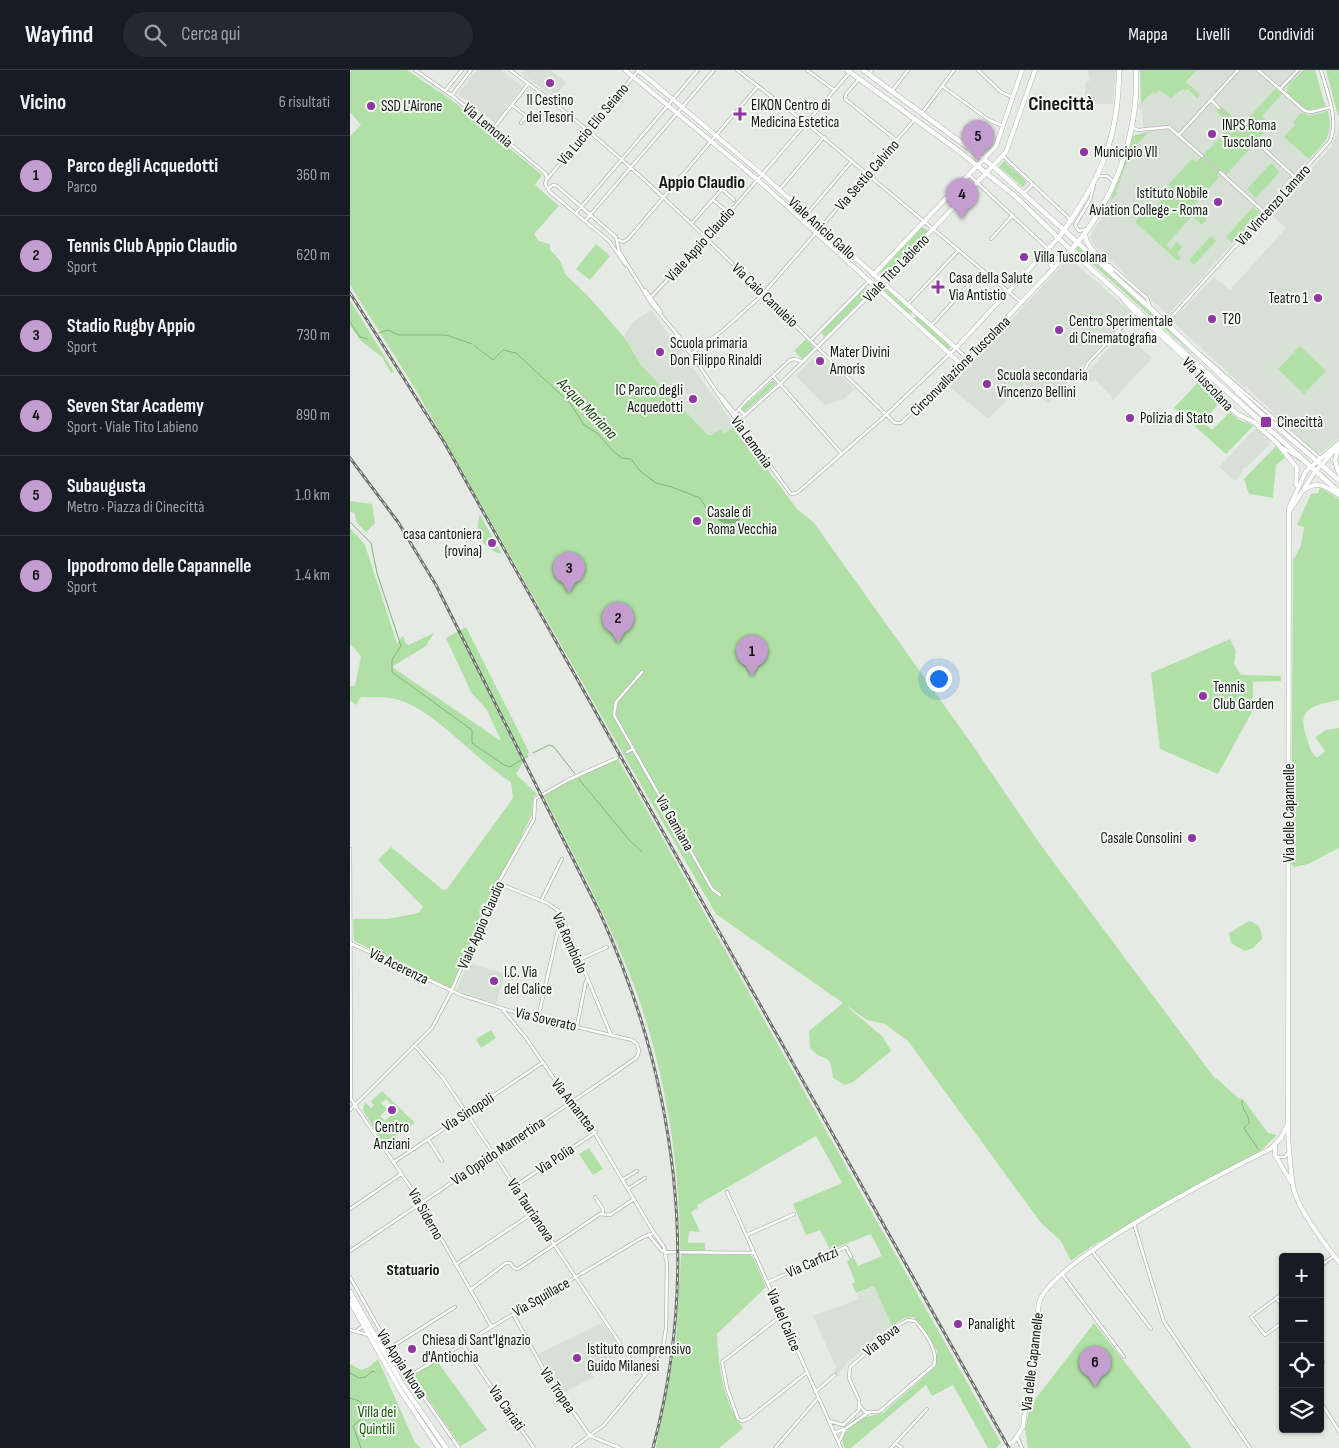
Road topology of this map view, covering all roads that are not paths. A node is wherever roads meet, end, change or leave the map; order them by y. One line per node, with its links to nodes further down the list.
1 (415, 70): 33 (street, Via Lemonia)
2 (462, 70): 33 (street)
3 (471, 70): 36 (street)
4 (510, 70): 27 (street, Via Caio Canuleio)
5 (625, 70): 25 (street, Viale Anicio Gallo)
6 (639, 70): 25 (street, Via Lucio Elio Seiano); 38 (street, Viale Anicio Gallo)
7 (698, 70): 38 (street)
8 (714, 70): 43 (street)
9 (737, 70): 28 (street)
10 (807, 70): 32 (street)
11 (863, 70): 24 (main road)
12 (908, 70): 34 (street)
13 (954, 70): 30 (street)
14 (978, 70): 37 (street)
15 (1022, 70): 37 (street, Viale Tito Labieno)
16 (1036, 70): 62 (street)
17 (1119, 70): 75 (main road)
18 (1136, 70): 51 (main road)
19 (1238, 70): 39 (street)
20 (1258, 70): 31 (street)
21 (1298, 70): 31 (street)
22 (1321, 70): 42 (street, Via Vincenzo Lamaro)
23 (849, 71): 26 (main road); 32 (street, Viale Appio Claudio)
24 (870, 72): 29 (main road)
25 (634, 77): 41 (street, Viale Anicio Gallo); 53 (street, Via Lucio Elio Seiano)
26 (859, 78): 35 (main road); 59 (street)
27 (528, 84): 40 (street); 53 (street, Via Caio Canuleio)
28 (758, 86): 49 (street); 55 (street)
29 (884, 86): 34 (main road); 35 (street)
30 (942, 86): 46 (street); 50 (street)
31 (1280, 89): 42 (street)
32 (834, 90): 49 (street, Viale Appio Claudio)
33 (446, 91): 36 (street, Via Lemonia)
34 (892, 91): 46 (main road)
35 (878, 92): 47 (main road)
36 (452, 95): 52 (street, Via Lemonia)
37 (1012, 97): 50 (street, Viale Tito Labieno)
38 (673, 100): 41 (street); 43 (street, Viale Anicio Gallo)
39 (1210, 100): 44 (street); 56 (street)
40 (512, 105): 48 (street); 52 (street)
41 (668, 106): 45 (street, Viale Anicio Gallo); 65 (street)
42 (1331, 106): 77 (street, Via Vincenzo Lamaro)
43 (683, 107): 45 (street); 55 (street, Viale Anicio Gallo)
44 (1219, 108)
45 (678, 113): 60 (street, Viale Anicio Gallo); 69 (street)
46 (922, 113): 54 (main road)
47 (914, 119): 59 (street, Via Sestio Calvino); 61 (main road)
48 (521, 123)
49 (806, 123): 57 (street); 73 (street, Viale Appio Claudio)
50 (1002, 126): 64 (street, Viale Tito Labieno)
51 (1132, 127): 56 (street); 80 (main road)
52 (493, 129): 76 (street, Via Lemonia)
53 (587, 131): 65 (street, Via Caio Canuleio); 76 (street, Via Lucio Elio Seiano)
54 (949, 133): 61 (street); 64 (main road)
55 (716, 135): 60 (street); 73 (street, Viale Anicio Gallo)
56 (1179, 135): 63 (street)
57 (824, 137): 66 (street); 88 (street)
58 (1251, 137): 77 (street)
59 (897, 140): 72 (street, Via Sestio Calvino)
60 (711, 141): 79 (street, Viale Anicio Gallo); 90 (street)
61 (944, 141): 67 (main road)
62 (1003, 156): 68 (street, Viale Tito Labieno); 82 (street)
63 (1202, 156)
64 (984, 159): 67 (street, Viale Tito Labieno); 68 (main road, Via Tuscolana)
65 (622, 160): 69 (street, Via Caio Canuleio); 93 (street)
66 (852, 161): 72 (street); 98 (street)
67 (978, 166): 71 (main road, Via Tuscolana); 74 (street, Viale Tito Labieno)
68 (993, 166): 71 (street, Viale Tito Labieno); 89 (main road, Via Tuscolana)
69 (630, 168): 90 (street, Via Caio Canuleio); 97 (street)
70 (1220, 172): 96 (street)
71 (987, 173): 81 (street, Viale Tito Labieno); 110 (main road, Via Tuscolana)
72 (868, 174): 102 (street); 105 (street, Via Sestio Calvino)
73 (762, 175): 79 (street, Viale Appio Claudio); 88 (street, Viale Anicio Gallo)
74 (969, 175): 81 (street); 102 (street, Viale Tito Labieno)
75 (1098, 176): 80 (street); 83 (main road)
76 (547, 178): 86 (street)
77 (1297, 179): 84 (street, Via Vincenzo Lamaro)
78 (730, 180): 87 (street)
79 (758, 180): 95 (street, Viale Appio Claudio); 109 (street, Viale Anicio Gallo)
80 (1114, 182): 104 (main road)
81 (977, 183): 99 (street); 106 (street, Viale Tito Labieno)
82 (1033, 184): 89 (street); 100 (street)
83 (1094, 184): 100 (main road); 104 (street)
84 (1292, 184): 85 (street); 96 (street, Via Vincenzo Lamaro)
85 (1295, 187)
86 (548, 188): 93 (street, Via Lemonia); 94 (street, Via Lemonia)
87 (722, 189): 91 (street); 92 (street)
88 (780, 190): 98 (street, Viale Anicio Gallo)
89 (1023, 194): 107 (main road, Via Tuscolana)
90 (665, 197): 103 (street, Via Caio Canuleio); 113 (street)
91 (713, 200): 95 (street); 103 (street)
92 (734, 200)
93 (582, 206): 94 (street); 97 (street, Via Lemonia)
94 (576, 213): 101 (street, Via Lemonia)
95 (729, 213): 111 (street, Viale Appio Claudio)
96 (1265, 213): 142 (street, Via Vincenzo Lamaro)
97 (591, 214): 101 (street); 113 (street, Via Lemonia)
98 (807, 214): 105 (street, Viale Anicio Gallo)
99 (1012, 215): 112 (street); 117 (street)
100 (1072, 220): 107 (main road)
101 (585, 221): 114 (street, Via Lemonia)
102 (925, 222): 106 (street); 125 (street, Viale Tito Labieno)
103 (692, 223): 111 (street, Via Caio Canuleio)
104 (1089, 227): 108 (main road)
105 (822, 228): 109 (street, Via Sestio Calvino); 125 (street, Viale Anicio Gallo)
106 (933, 229): 116 (street); 128 (street, Viale Tito Labieno)
107 (1064, 230): 110 (main road); 115 (main road, Via Tuscolana)
108 (1085, 233): 115 (main road); 121 (main road)
109 (817, 234): 127 (street, Viale Anicio Gallo); 132 (street, Via Sestio Calvino)
110 (1059, 237): 117 (street, Circonvallazione Tuscolana); 118 (main road, Via Tuscolana)
111 (707, 238): 132 (street, Via Caio Canuleio); 134 (street, Viale Appio Claudio)
112 (991, 238)
113 (618, 239): 114 (street); 122 (street, Via Lemonia)
114 (611, 243): 122 (street, Via Lemonia)
115 (1077, 243): 118 (main road); 126 (main road, Via Tuscolana)
116 (959, 250): 124 (street); 137 (street)
117 (1049, 250): 119 (street); 120 (street, Circonvallazione Tuscolana)
118 (1071, 250): 119 (street, Circonvallazione Tuscolana); 133 (main road, Via Tuscolana)
119 (1064, 257): 123 (street, Circonvallazione Tuscolana)
120 (1041, 258): 123 (street); 131 (street, Circonvallazione Tuscolana)
121 (1109, 265): 126 (main road); 138 (street, Via Tuscolana)
122 (628, 266): 130 (street, Via Lemonia)
123 (1053, 269): 136 (street, Circonvallazione Tuscolana)
124 (982, 270): 131 (street); 143 (street)
125 (874, 275): 127 (street, Viale Tito Labieno); 128 (street, Viale Anicio Gallo)
126 (1114, 276): 138 (main road, Via Tuscolana)
127 (869, 281): 129 (street, Viale Anicio Gallo); 144 (street, Viale Tito Labieno)
128 (882, 283): 129 (street, Viale Tito Labieno); 137 (street, Viale Anicio Gallo)
129 (877, 288): 141 (street, Viale Anicio Gallo); 145 (street, Viale Tito Labieno)
130 (644, 289): 134 (street, Via Lemonia); 135 (street, Via Lemonia)
131 (1010, 293): 136 (street); 146 (street, Circonvallazione Tuscolana)
132 (763, 294): 144 (street, Via Caio Canuleio); 148 (street, Via Sestio Calvino)
133 (1121, 295): 140 (street, Via Tuscolana); 165 (main road, Via Tuscolana)
134 (651, 297): 135 (street, Via Lemonia)
135 (653, 302): 148 (street, Via Lemonia)
136 (1022, 303): 150 (street, Circonvallazione Tuscolana)
137 (908, 305): 139 (street, Viale Anicio Gallo)
138 (1151, 309): 142 (main road, Via Tuscolana)
139 (916, 312): 141 (street); 143 (street, Viale Anicio Gallo)
140 (1135, 312): 154 (street); 161 (street, Via Tuscolana)
141 (910, 318): 149 (street, Viale Anicio Gallo)
142 (1166, 323): 147 (main road, Via Tuscolana)
143 (931, 326): 146 (street, Viale Anicio Gallo)
144 (811, 340): 145 (street, Via Caio Canuleio)
145 (818, 347): 151 (street, Viale Tito Labieno); 159 (street, Via Caio Canuleio)
146 (956, 348): 149 (street, Circonvallazione Tuscolana); 150 (street, Viale Anicio Gallo)
147 (1193, 350): 164 (main road, Via Tuscolana); 164 (street, Via Tuscolana)
148 (691, 354): 157 (street, Via Lemonia)
149 (950, 354): 152 (street, Viale Anicio Gallo); 159 (street, Circonvallazione Tuscolana)
150 (968, 359): 152 (street, Circonvallazione Tuscolana)
151 (803, 362): 153 (street, Viale Tito Labieno); 155 (street, Viale Tito Labieno)
152 (962, 365): 159 (street, Circonvallazione Tuscolana)
153 (773, 376): 155 (street); 156 (street, Viale Tito Labieno)
154 (1080, 378)
155 (780, 384): 158 (street, Viale Tito Labieno); 163 (street)
156 (739, 408): 157 (street, Viale Tito Labieno); 158 (street)
157 (734, 414): 160 (street, Via Lemonia)
158 (745, 415): 160 (street, Viale Tito Labieno)
159 (886, 415): 163 (street, Circonvallazione Tuscolana)
160 (737, 422): 171 (street, Via Lemonia)
161 (1278, 444): 165 (street, Via Tuscolana); 174 (street)
162 (1339, 445): 164 (street, Via delle Capannelle); 166 (street); 169 (street)
163 (842, 454): 171 (street, Circonvallazione Tuscolana)
164 (1318, 459): 166 (main road, Via Tuscolana); 167 (street, Via delle Capannelle)
165 (1304, 461): 167 (main road, Via Tuscolana)
166 (1321, 464): 168 (street); 170 (main road, Via Tuscolana)
167 (1310, 466): 168 (main road, Via Tuscolana); 174 (street, Via delle Capannelle)
168 (1315, 471): 172 (street); 173 (main road, Via Tuscolana)
169 (1339, 474)
170 (1339, 480)
171 (788, 491)
172 (1302, 491): 173 (street); 175 (street)
173 (1339, 493)
174 (1292, 497): 175 (street, Via delle Capannelle)
175 (1289, 512): 204 (street, Via delle Capannelle)
176 (642, 672): 177 (street)
177 (632, 749): 178 (street); 183 (street, Via Gamiana)
178 (627, 752)
179 (617, 758): 182 (street, Viale Appio Claudio)
180 (350, 849): 186 (street, Via Acerenza)
181 (562, 859): 184 (street)
182 (498, 884): 184 (street, Via Rombiolo); 191 (street, Viale Appio Claudio)
183 (720, 895)
184 (541, 901): 185 (street, Via Rombiolo)
185 (562, 915): 188 (street, Via Rombiolo); 193 (street)
186 (350, 943): 190 (street); 191 (street, Via Acerenza)
187 (607, 947): 188 (street)
188 (579, 960): 189 (street, Via Rombiolo)
189 (587, 979): 195 (street); 196 (street, Via Rombiolo)
190 (351, 984): 194 (street)
191 (451, 992): 192 (street, Via Soverato); 197 (street, Viale Appio Claudio)
192 (502, 1008): 193 (street, Via Soverato); 199 (street, Via Amantea)
193 (538, 1018): 195 (street, Via Soverato)
194 (351, 1023): 201 (street)
195 (576, 1026): 196 (street, Via Soverato)
196 (611, 1035): 198 (street, Via Soverato)
197 (416, 1046): 201 (street, Viale Appio Claudio); 203 (street, Via Taurianova)
198 (639, 1047): 200 (street, Via Oppido Mamertina)
199 (542, 1063): 200 (street, Via Amantea); 203 (street, Via Sinopoli)
200 (572, 1102): 205 (street, Via Amantea); 210 (street, Via Oppido Mamertina)
201 (355, 1106): 202 (street, Viale Appio Claudio); 213 (street, Via Siderno)
202 (350, 1110)
203 (466, 1113): 206 (street, Via Sinopoli); 210 (street, Via Taurianova)
204 (1290, 1114): 207 (street, Via delle Capannelle); 208 (street, Via delle Capannelle)
205 (596, 1132): 217 (street, Via Amantea); 218 (street, Via Polia)
206 (428, 1139): 212 (street); 213 (street, Via Sinopoli)
207 (1276, 1144): 208 (street); 209 (street, Via delle Capannelle); 211 (street)
208 (1289, 1151): 211 (street); 219 (street, Via delle Capannelle)
209 (1263, 1152): 211 (street); 229 (street, Via delle Capannelle)
210 (494, 1155): 218 (street, Via Taurianova); 224 (street, Via Oppido Mamertina)
211 (1276, 1157): 219 (street)
212 (442, 1161)
213 (393, 1162): 215 (street, Via Siderno)
214 (637, 1171): 217 (street)
215 (401, 1174): 224 (street, Via Siderno); 225 (street)
216 (645, 1178): 220 (street)
217 (622, 1180): 220 (street, Via Amantea)
218 (515, 1186): 226 (street, Via Taurianova)
219 (1293, 1186): 238 (street)
220 (628, 1189): 223 (street, Via Amantea)
221 (727, 1192): 232 (street, Via del Calice)
222 (595, 1197): 227 (street)
223 (634, 1199): 227 (street); 230 (street, Via Amantea)
224 (421, 1204): 235 (street, Via Oppido Mamertina); 242 (street, Via Siderno)
225 (350, 1208)
226 (533, 1214): 233 (street, Via Taurianova); 242 (street)
227 (603, 1214): 233 (street)
228 (794, 1214): 232 (street)
229 (1134, 1224): 234 (street, Via delle Capannelle); 298 (street)
230 (654, 1233): 231 (street, Via Squillace); 236 (street, Via Amantea)
231 (649, 1235): 236 (street); 245 (street, Via Squillace)
232 (747, 1235): 237 (street, Via del Calice)
233 (554, 1244): 245 (street, Via Taurianova); 247 (street)
234 (1091, 1250): 243 (street, Via delle Capannelle); 260 (street)
235 (350, 1251)
236 (666, 1252): 237 (street); 270 (street)
237 (754, 1253): 246 (street, Via del Calice)
238 (1334, 1256): 240 (street); 241 (street)
239 (851, 1257): 246 (street, Via Carfizzi)
240 (1339, 1262)
241 (1324, 1263)
242 (455, 1265): 247 (street, Via Siderno)
243 (1062, 1273): 266 (street); 283 (street, Via delle Capannelle)
244 (350, 1277): 256 (street, Via Appia Nuova)
245 (576, 1277): 254 (street, Via Squillace); 270 (street, Via Taurianova)
246 (768, 1282): 255 (street, Via del Calice)
247 (469, 1290): 259 (street, Via Siderno)
248 (350, 1292): 257 (main road, Via Appia Nuova)
249 (1279, 1296): 250 (street)
250 (1276, 1298): 251 (street); 258 (street)
251 (1279, 1302)
252 (350, 1303): 257 (main road, Via Appia Nuova)
253 (456, 1307): 265 (street)
254 (513, 1314): 259 (street, Via Squillace); 282 (street, Via Tropea)
255 (782, 1315): 267 (street, Via del Calice); 267 (street)
256 (374, 1320): 257 (street); 265 (street, Via Appia Nuova)
257 (366, 1325): 262 (street); 263 (main road, Via Appia Nuova); 287 (main road, Via Appia Nuova)
258 (1279, 1325)
259 (492, 1326): 264 (street, Via Squillace)
260 (1151, 1329)
261 (350, 1330): 262 (street)
262 (356, 1331): 263 (street)
263 (369, 1335): 286 (main road, Via Appia Nuova)
264 (462, 1344): 269 (street, Via Squillace); 289 (street, Via Cariati)
265 (390, 1348): 269 (street, Via Appia Nuova)
266 (1124, 1357)
267 (806, 1372): 271 (street, Via del Calice)
268 (835, 1375): 271 (street)
269 (408, 1376): 288 (street, Via Appia Nuova)
270 (644, 1376): 282 (street)
271 (815, 1392): 272 (street, Via del Calice)
272 (818, 1398): 277 (street, Via del Calice); 292 (street)
273 (860, 1406): 276 (street); 276 (street, Via Bova); 278 (street)
274 (1324, 1407): 281 (street)
275 (927, 1409): 285 (street)
276 (869, 1413): 279 (street, Via Bova)
277 (829, 1421): 278 (street); 280 (street, Via del Calice)
278 (840, 1425): 280 (street)
279 (845, 1429): 280 (street, Via Bova); 284 (street)
280 (833, 1431): 284 (street, Via del Calice)
281 (1339, 1431)
282 (590, 1436): 290 (street); 291 (street)
283 (1017, 1437): 296 (street); 297 (street)
284 (839, 1443): 293 (street, Via del Calice)
285 (895, 1443): 294 (street); 295 (street)
286 (439, 1448)
287 (446, 1448)
288 (459, 1448)
289 (534, 1448)
290 (573, 1448)
291 (620, 1448)
292 (775, 1448)
293 (841, 1448)
294 (891, 1448)
295 (902, 1448)
296 (1003, 1448)
297 (1022, 1448)
298 (1250, 1448)

